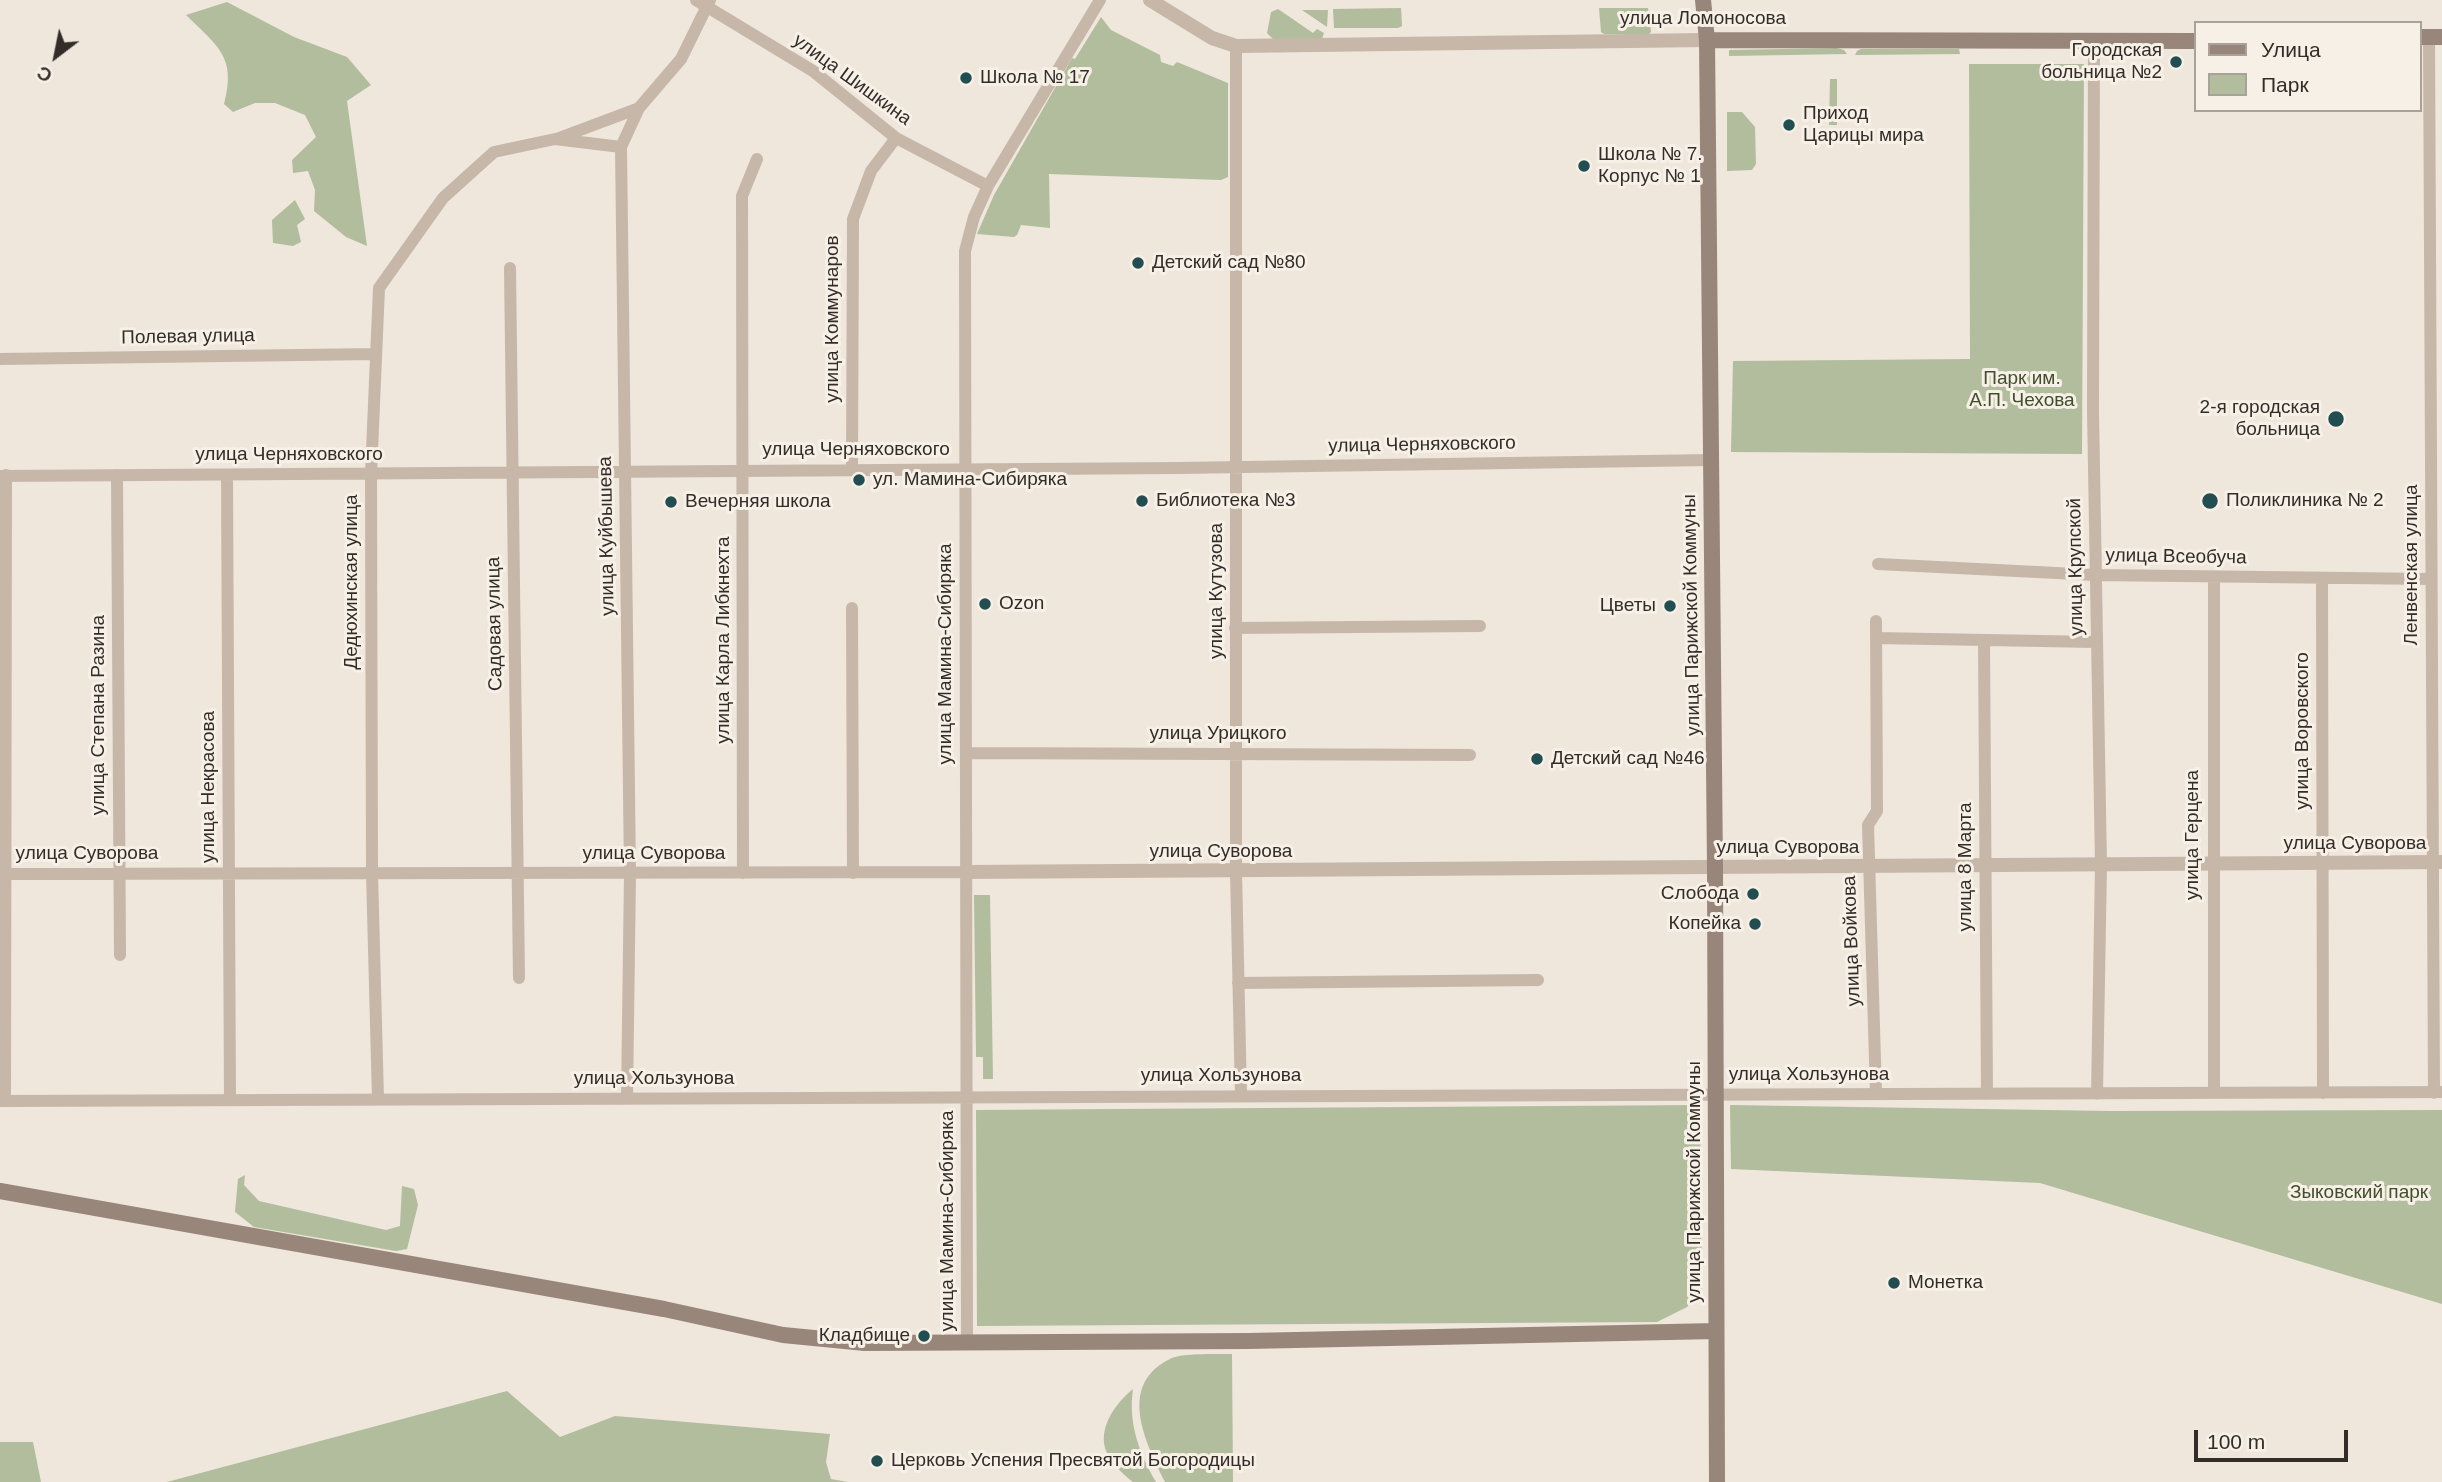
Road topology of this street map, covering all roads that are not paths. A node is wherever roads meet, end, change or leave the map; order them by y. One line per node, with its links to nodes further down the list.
1 (1100, 0): 15 (street, улица Мамина-Сибиряка)
2 (1150, 0): 9 (street, улица Ломоносова)
3 (1703, 0): 7 (main road, улица Парижской Коммуны)
4 (704, 2): 10 (street, улица Куйбышева); 11 (street, улица Шишкина)
5 (2430, 37): 17 (street, Ленвенская улица)
6 (2094, 39): 7 (main road, улица Ломоносова); 8 (main road, улица Ломоносова); 33 (street, улица Крупской)
7 (1707, 40): 9 (street, улица Ломоносова); 20 (main road, улица Парижской Коммуны)
8 (2194, 41)
9 (1236, 46): 22 (street, улица Кутузова)
10 (639, 108): 12 (street); 13 (street, улица Куйбышева)
11 (896, 138): 15 (street, улица Шишкина); 25 (street, улица Коммунаров)
12 (555, 139): 13 (street, Дедюхинская улица); 18 (street, Дедюхинская улица)
13 (621, 147): 26 (street, улица Куйбышева)
14 (757, 159): 24 (street, улица Карла Либкнехта)
15 (988, 186): 23 (street, улица Мамина-Сибиряка)
16 (510, 268): 27 (street, Садовая улица)
17 (2436, 270): 21 (street, Ленвенская улица)
18 (376, 354): 19 (street, Полевая улица); 29 (street, Дедюхинская улица)
19 (0, 359)
20 (1712, 460): 22 (street, улица Черняховского); 53 (main road, улица Парижской Коммуны)
21 (2436, 463): 36 (street, Ленвенская улица)
22 (1237, 467): 23 (street, улица Черняховского); 40 (street, улица Кутузова)
23 (965, 469): 25 (street, улица Черняховского); 44 (street, улица Мамина-Сибиряка)
24 (742, 470): 25 (street, улица Черняховского); 26 (street, улица Черняховского); 59 (street, улица Карла Либкнехта)
25 (852, 470)
26 (625, 471): 27 (street, улица Черняховского); 58 (street, улица Куйбышева)
27 (513, 472): 29 (street, улица Черняховского); 57 (street, Садовая улица)
28 (228, 474): 29 (street, улица Черняховского); 31 (street, улица Черняховского); 63 (street, улица Некрасова)
29 (370, 474): 56 (street, Дедюхинская улица)
30 (3, 475): 31 (street, улица Черняховского); 61 (street)
31 (117, 475): 62 (street, улица Степана Разина)
32 (1878, 564): 33 (street, улица Всеобуча)
33 (2096, 575): 34 (street, улица Всеобуча); 43 (street, улица Крупской)
34 (2214, 577): 35 (street, улица Всеобуча); 49 (street, улица Герцена)
35 (2322, 578): 36 (street, улица Всеобуча); 48 (street, улица Воровского)
36 (2431, 579): 47 (street, Ленвенская улица)
37 (852, 608): 60 (street)
38 (1876, 621): 41 (street, улица Войкова)
39 (1480, 626): 40 (street)
40 (1235, 628): 45 (street, улица Кутузова)
41 (1876, 638): 42 (street); 52 (street, улица Войкова)
42 (1984, 640): 43 (street); 51 (street, улица 8 Марта)
43 (2096, 642): 50 (street, улица Крупской)
44 (966, 752): 45 (street, улица Урицкого); 55 (street, улица Мамина-Сибиряка)
45 (1236, 754): 46 (street, улица Урицкого); 54 (street, улица Кутузова)
46 (1470, 755)
47 (2437, 862): 48 (street, улица Суворова); 70 (street, Ленвенская улица)
48 (2322, 863): 49 (street, улица Суворова); 69 (street, улица Воровского)
49 (2212, 864): 50 (street, улица Суворова); 68 (street, улица Герцена)
50 (2101, 865): 51 (street, улица Суворова); 74 (street, улица Крупской)
51 (1986, 866): 52 (street, улица Суворова); 73 (street, улица 8 Марта)
52 (1869, 867): 53 (street, улица Суворова); 72 (street, улица Войкова)
53 (1716, 868): 54 (street, улица Суворова); 71 (main road, улица Парижской Коммуны)
54 (1236, 871): 55 (street, улица Суворова); 67 (street, улица Кутузова)
55 (967, 872): 60 (street, улица Суворова); 76 (street, улица Мамина-Сибиряка)
56 (372, 873): 57 (street, улица Суворова); 63 (street, улица Суворова); 78 (street, Дедюхинская улица)
57 (517, 873): 58 (street, улица Суворова); 65 (street, Садовая улица)
58 (630, 873): 59 (street, улица Суворова); 77 (street, улица Куйбышева)
59 (743, 873): 60 (street, улица Суворова)
60 (853, 873)
61 (2, 874): 62 (street, улица Суворова); 80 (street)
62 (120, 874): 63 (street, улица Суворова); 64 (street, улица Степана Разина)
63 (229, 874): 79 (street, улица Некрасова)
64 (120, 956)
65 (519, 978)
66 (1538, 980): 67 (street)
67 (1238, 983): 75 (street, улица Кутузова)
68 (2214, 1093): 69 (street, улица Хользунова); 74 (street, улица Хользунова)
69 (2323, 1093): 70 (street, улица Хользунова)
70 (2438, 1093)
71 (1716, 1094): 72 (street, улица Хользунова); 75 (street, улица Хользунова); 82 (main road, улица Парижской Коммуны)
72 (1876, 1094): 73 (street, улица Хользунова)
73 (1987, 1094): 74 (street, улица Хользунова)
74 (2097, 1094)
75 (1241, 1096): 76 (street, улица Хользунова)
76 (967, 1097): 77 (street, улица Хользунова); 83 (street, улица Мамина-Сибиряка)
77 (627, 1098): 78 (street, улица Хользунова)
78 (378, 1099): 79 (street, улица Хользунова)
79 (230, 1100): 80 (street, улица Хользунова)
80 (2, 1101)
81 (0, 1191): 83 (main road)
82 (1716, 1331): 83 (main road); 84 (main road, улица Парижской Коммуны)
83 (967, 1343)
84 (1717, 1482)

